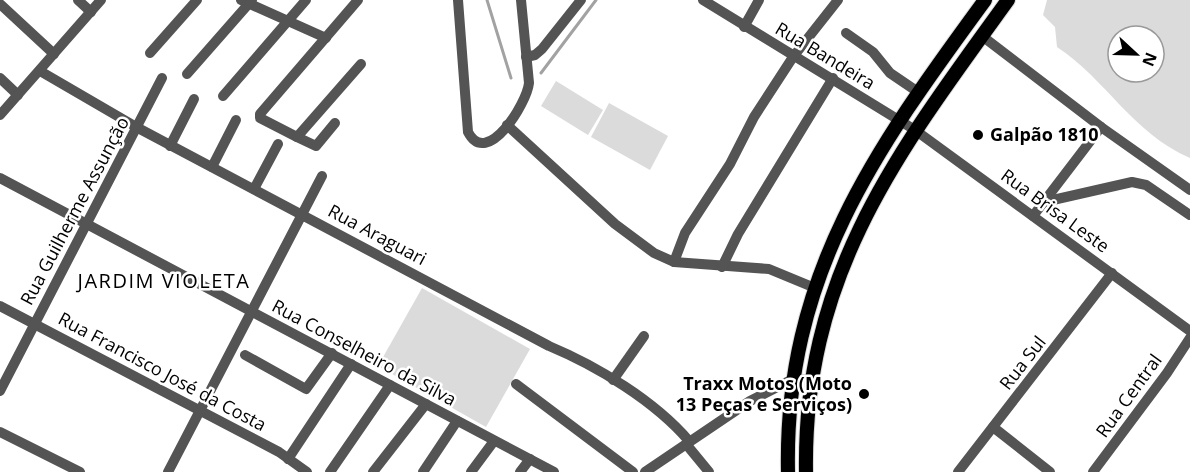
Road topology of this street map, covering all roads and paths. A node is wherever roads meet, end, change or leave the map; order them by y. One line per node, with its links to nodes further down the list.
1 (78, 0): 16 (street)
2 (101, 0): 16 (street)
3 (197, 0): 22 (street)
4 (306, 0): 17 (street)
5 (358, 0): 21 (street)
6 (458, 0): 40 (street)
7 (521, 0): 24 (street)
8 (581, 0): 24 (street)
9 (703, 0): 18 (street, Rua Bandeira)
10 (759, 0): 18 (street)
11 (838, 0): 25 (street)
12 (985, 0): 32 (main road)
13 (1008, 0): 20 (main road)
14 (248, 1): 17 (street); 28 (street)
15 (0, 4): 23 (street)
16 (91, 12): 23 (street)
17 (288, 21): 21 (street); 34 (street)
18 (744, 27): 25 (street, Rua Bandeira)
19 (846, 33): 32 (street)
20 (982, 36): 41 (street); 43 (main road)
21 (326, 38): 44 (street)
22 (150, 53)
23 (54, 54): 27 (street)
24 (526, 57): 40 (street)
25 (793, 57): 31 (street, Rua Bandeira); 57 (street)
26 (361, 64): 44 (street)
27 (40, 71): 33 (street); 42 (street, Rua Araguari)
28 (187, 74)
29 (0, 78): 33 (street)
30 (162, 78): 42 (street, Rua Guilherme Assunção)
31 (833, 78): 38 (street, Rua Bandeira); 58 (street)
32 (918, 92): 38 (main road)
33 (18, 95): 36 (street)
34 (223, 96)
35 (194, 99): 46 (street)
36 (0, 116)
37 (236, 120): 47 (street)
38 (899, 121): 43 (street, Rua Brisa Leste); 60 (main road)
39 (335, 123): 44 (street)
40 (507, 125): 57 (street)
41 (1101, 127): 51 (street); 52 (street)
42 (138, 128): 46 (street, Rua Araguari); 56 (street, Rua Guilherme Assunção)
43 (915, 130): 55 (street, Rua Brisa Leste); 72 (main road)
44 (297, 137)
45 (278, 144): 50 (street)
46 (171, 146): 47 (street, Rua Araguari)
47 (212, 167): 50 (street, Rua Araguari)
48 (322, 176): 53 (street)
49 (0, 178): 56 (street, Rua Conselheiro da Silva)
50 (254, 189): 53 (street, Rua Araguari)
51 (1190, 190)
52 (1044, 202): 54 (street); 55 (street)
53 (302, 214): 62 (street); 71 (street, Rua Araguari)
54 (1190, 215)
55 (1033, 216): 59 (street, Rua Brisa Leste)
56 (87, 225): 62 (street, Rua Conselheiro da Silva); 63 (street, Rua Guilherme Assunção)
57 (674, 262): 58 (street)
58 (722, 267): 60 (street)
59 (1112, 273): 64 (street, Rua Brisa Leste); 79 (street, Rua Sul)
60 (815, 288): 70 (main road)
61 (0, 306): 63 (street, Rua Francisco José da Costa)
62 (250, 312): 67 (street, Rua Conselheiro da Silva); 77 (street)
63 (33, 323): 75 (street, Rua Guilherme Assunção); 77 (street, Rua Francisco José da Costa)
64 (1190, 331)
65 (644, 336): 71 (street)
66 (1190, 338): 101 (street, Rua Central)
67 (332, 353): 68 (street); 69 (street, Rua Conselheiro da Silva)
68 (245, 355)
69 (351, 364): 74 (street, Rua Conselheiro da Silva); 83 (street)
70 (794, 379): 72 (street); 82 (street); 97 (main road)
71 (613, 380): 82 (street, Rua Araguari)
72 (812, 381): 98 (main road)
73 (516, 384): 94 (street)
74 (390, 385): 76 (street, Rua Conselheiro da Silva); 88 (street)
75 (0, 391)
76 (426, 404): 78 (street, Rua Conselheiro da Silva); 89 (street)
77 (199, 409): 83 (street, Rua Francisco José da Costa); 86 (street)
78 (457, 421): 81 (street, Rua Conselheiro da Silva); 90 (street)
79 (993, 427): 99 (street, Rua Sul); 100 (street)
80 (0, 432): 85 (street)
81 (494, 441): 84 (street, Rua Conselheiro da Silva); 91 (street)
82 (688, 442): 95 (street); 96 (street, Rua Araguari)
83 (288, 459): 87 (street, Rua Francisco José da Costa)
84 (530, 459): 92 (street); 93 (street, Rua Conselheiro da Silva)
85 (80, 472)
86 (168, 472)
87 (307, 472)
88 (330, 472)
89 (373, 472)
90 (423, 472)
91 (471, 472)
92 (520, 472)
93 (554, 472)
94 (633, 472)
95 (645, 472)
96 (709, 472)
97 (788, 472)
98 (806, 472)
99 (958, 472)
100 (1050, 472)
101 (1093, 472)

